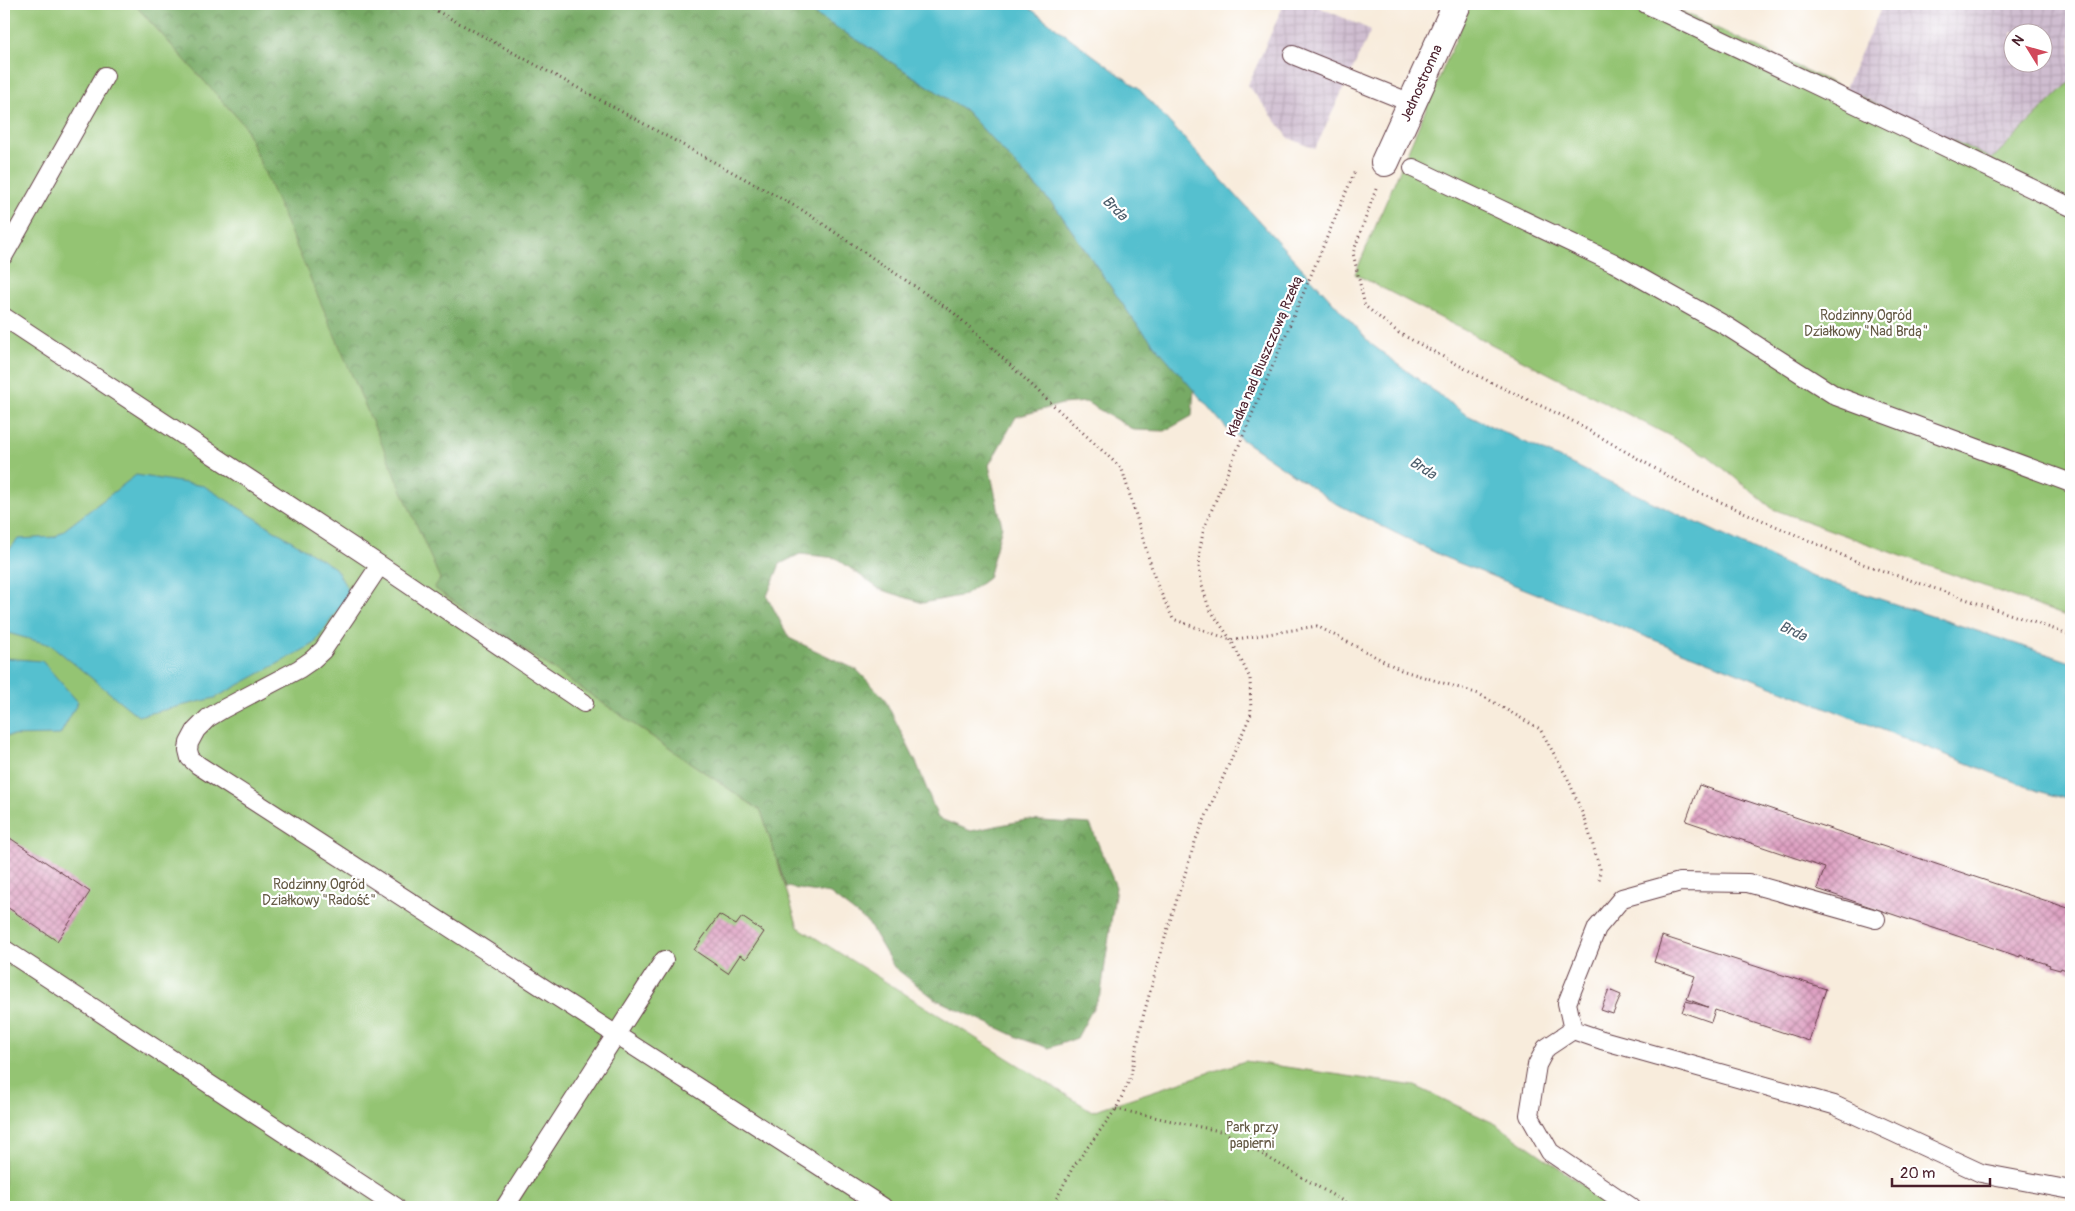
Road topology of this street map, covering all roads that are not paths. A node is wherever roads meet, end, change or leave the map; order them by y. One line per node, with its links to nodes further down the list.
1 (1457, 4): 5 (street, Jednostronna)
2 (1646, 4): 8 (lane)
3 (1293, 55): 5 (lane)
4 (105, 76): 9 (lane)
5 (1411, 104): 6 (street, Jednostronna)
6 (1385, 162)
7 (1413, 168): 11 (lane)
8 (2071, 207)
9 (4, 255)
10 (4, 317): 12 (lane)
11 (2071, 484)
12 (380, 565): 13 (lane); 18 (lane)
13 (584, 703)
14 (1876, 919): 17 (lane)
15 (4, 949): 20 (lane)
16 (664, 960): 18 (lane)
17 (1573, 1030): 19 (lane); 23 (lane)
18 (616, 1035): 21 (lane); 22 (lane)
19 (2071, 1190)
20 (396, 1207)
21 (505, 1207)
22 (883, 1207)
23 (1631, 1207)

